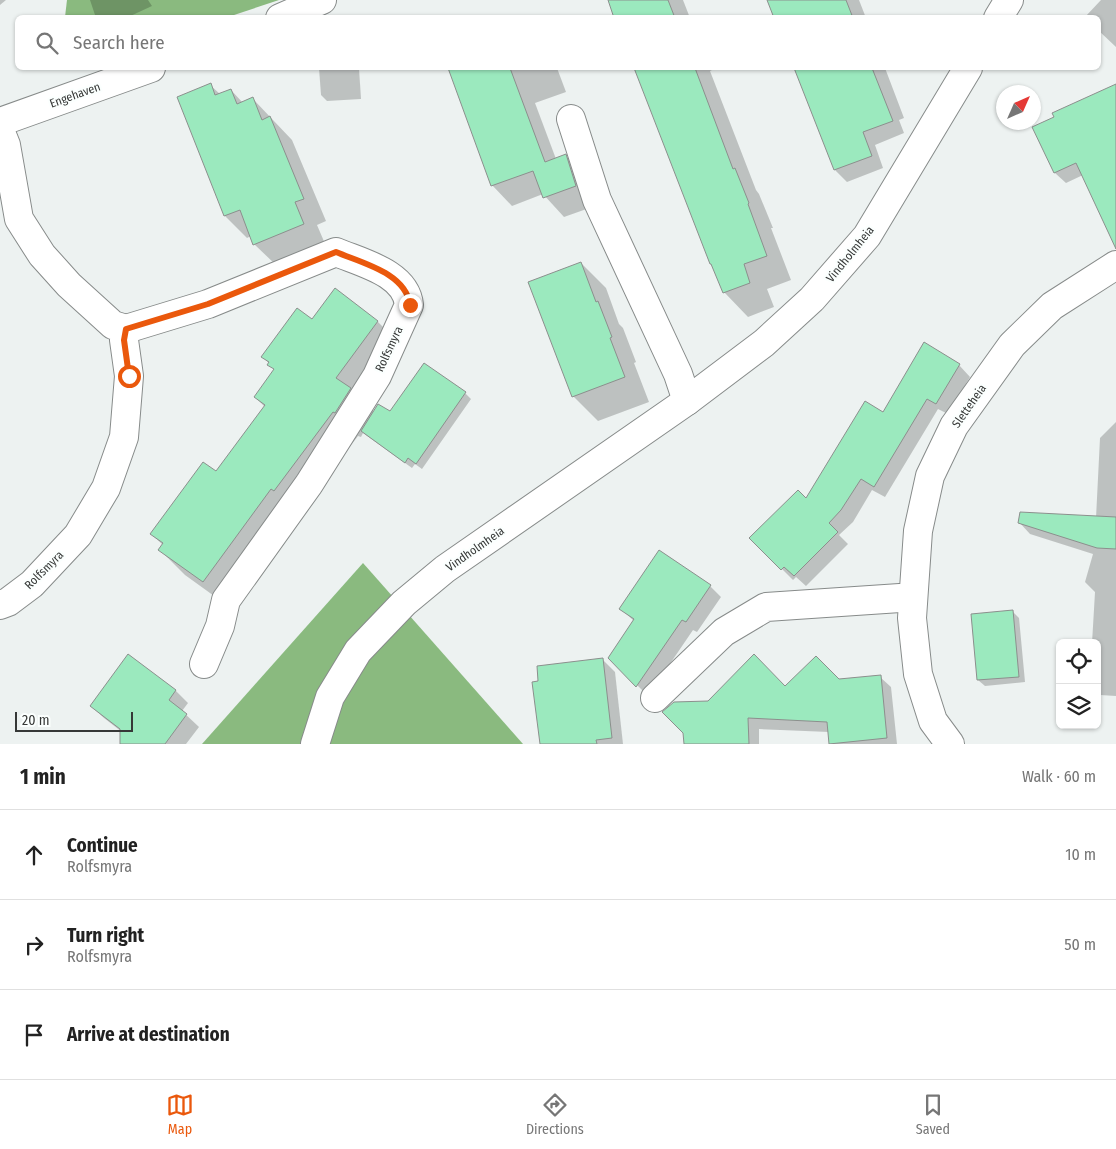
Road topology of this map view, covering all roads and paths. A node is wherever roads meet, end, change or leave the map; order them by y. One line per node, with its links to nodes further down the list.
1 (322, 0): 3 (street)
2 (1009, 0): 4 (street)
3 (287, 15)
4 (1000, 15)
5 (145, 70): 8 (street, Engehaven)
6 (967, 70): 12 (street, Vindholmheia)
7 (571, 119): 12 (street)
8 (0, 122)
9 (0, 130): 11 (street)
10 (1116, 265): 13 (street, Sletteheia)
11 (126, 329): 14 (street, Rolfsmyra); 15 (street, Rolfsmyra)
12 (687, 401): 17 (street, Vindholmheia)
13 (913, 600): 16 (street); 18 (street, Sletteheia)
14 (0, 605)
15 (204, 664)
16 (655, 698)
17 (315, 744)
18 (950, 744)

